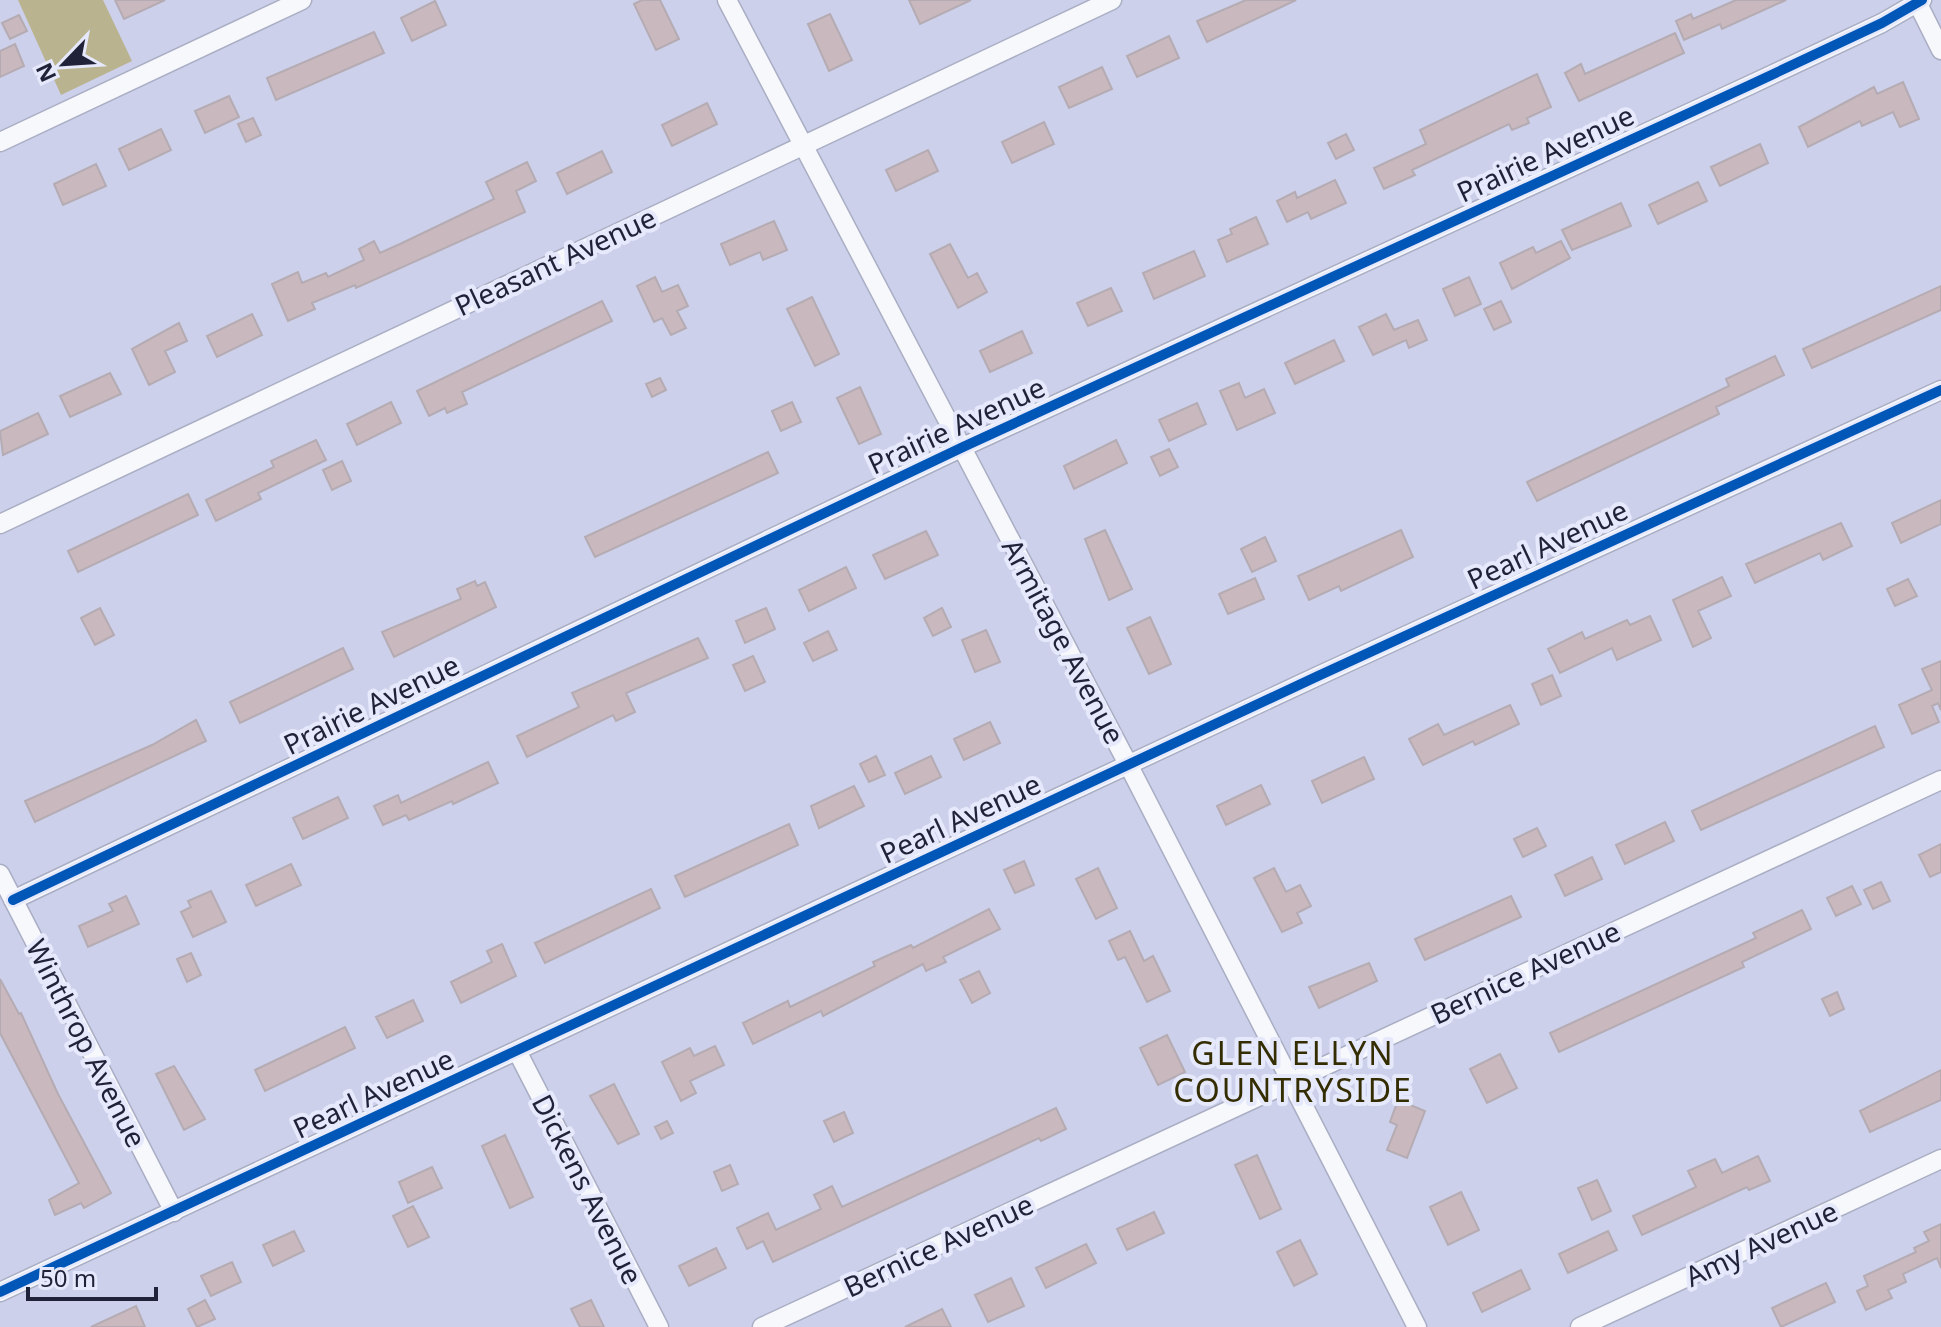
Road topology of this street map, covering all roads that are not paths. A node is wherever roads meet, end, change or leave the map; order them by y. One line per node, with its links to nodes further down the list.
1 (302, 0): 6 (street)
2 (727, 0): 7 (street, Armitage Avenue)
3 (1112, 0): 7 (street, Pleasant Avenue)
4 (1919, 1): 5 (street); 9 (street, Prairie Avenue)
5 (1941, 50)
6 (0, 142)
7 (802, 144): 9 (street, Armitage Avenue); 10 (street, Pleasant Avenue)
8 (1941, 390): 11 (street, Pearl Avenue)
9 (963, 447): 11 (street, Armitage Avenue); 14 (street, Prairie Avenue)
10 (0, 524)
11 (1129, 766): 15 (street, Pearl Avenue); 16 (street, Armitage Avenue)
12 (1941, 780): 16 (street, Bernice Avenue)
13 (0, 874): 14 (street, Winthrop Avenue)
14 (13, 900): 18 (street, Winthrop Avenue)
15 (517, 1051): 18 (street, Pearl Avenue); 20 (street, Dickens Avenue)
16 (1291, 1081): 21 (street, Bernice Avenue); 22 (street, Armitage Avenue)
17 (1941, 1159): 23 (street, Amy Avenue)
18 (174, 1212): 19 (street, Pearl Avenue)
19 (0, 1292)
20 (659, 1327)
21 (762, 1327)
22 (1417, 1327)
23 (1580, 1327)

